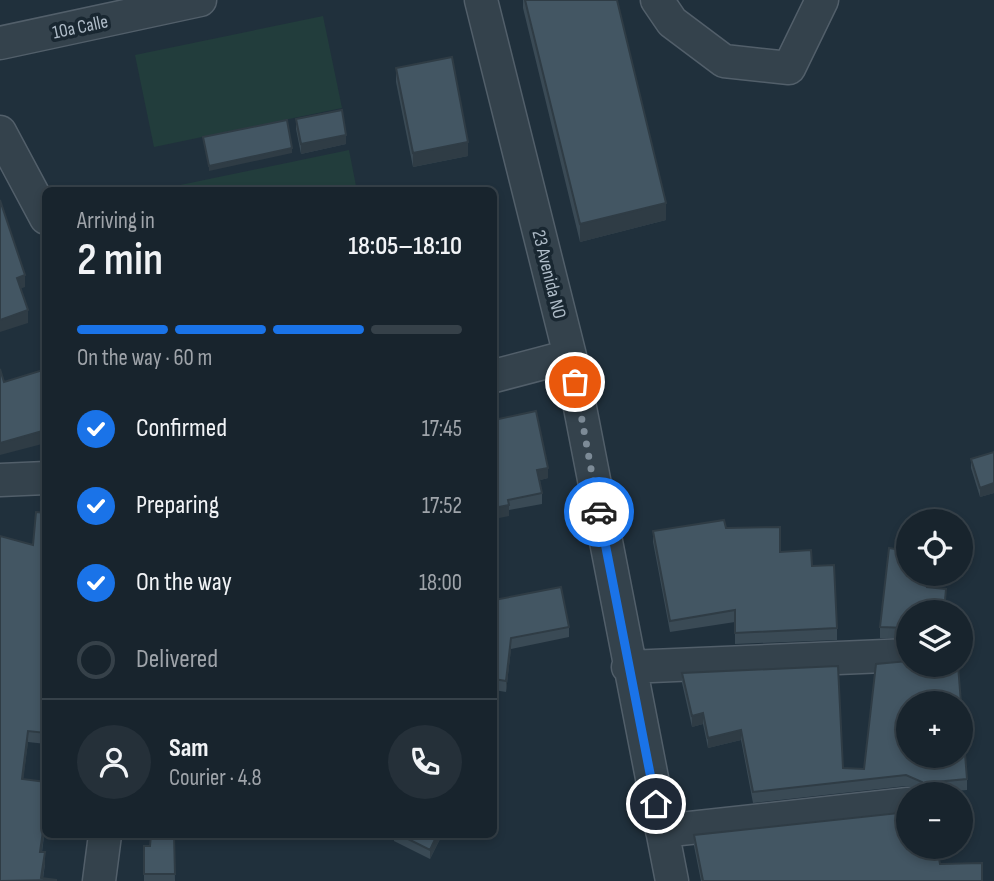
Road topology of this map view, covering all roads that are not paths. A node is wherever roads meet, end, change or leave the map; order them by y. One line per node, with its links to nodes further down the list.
1 (200, 0): 5 (street, 10a Calle)
2 (481, 0): 8 (street, 23 Avenida NO)
3 (657, 0): 4 (street)
4 (822, 0)
5 (0, 43)
6 (0, 132): 7 (street)
7 (42, 211)
8 (570, 356): 9 (street); 13 (street, 23 Avenida NO)
9 (497, 375)
10 (42, 478): 11 (street)
11 (0, 480)
12 (896, 656): 13 (street)
13 (628, 667): 15 (street, 23 Avenida NO)
14 (896, 805): 15 (street)
15 (662, 831): 18 (street, 23 Avenida NO)
16 (105, 838): 17 (street)
17 (99, 881)
18 (672, 881)

